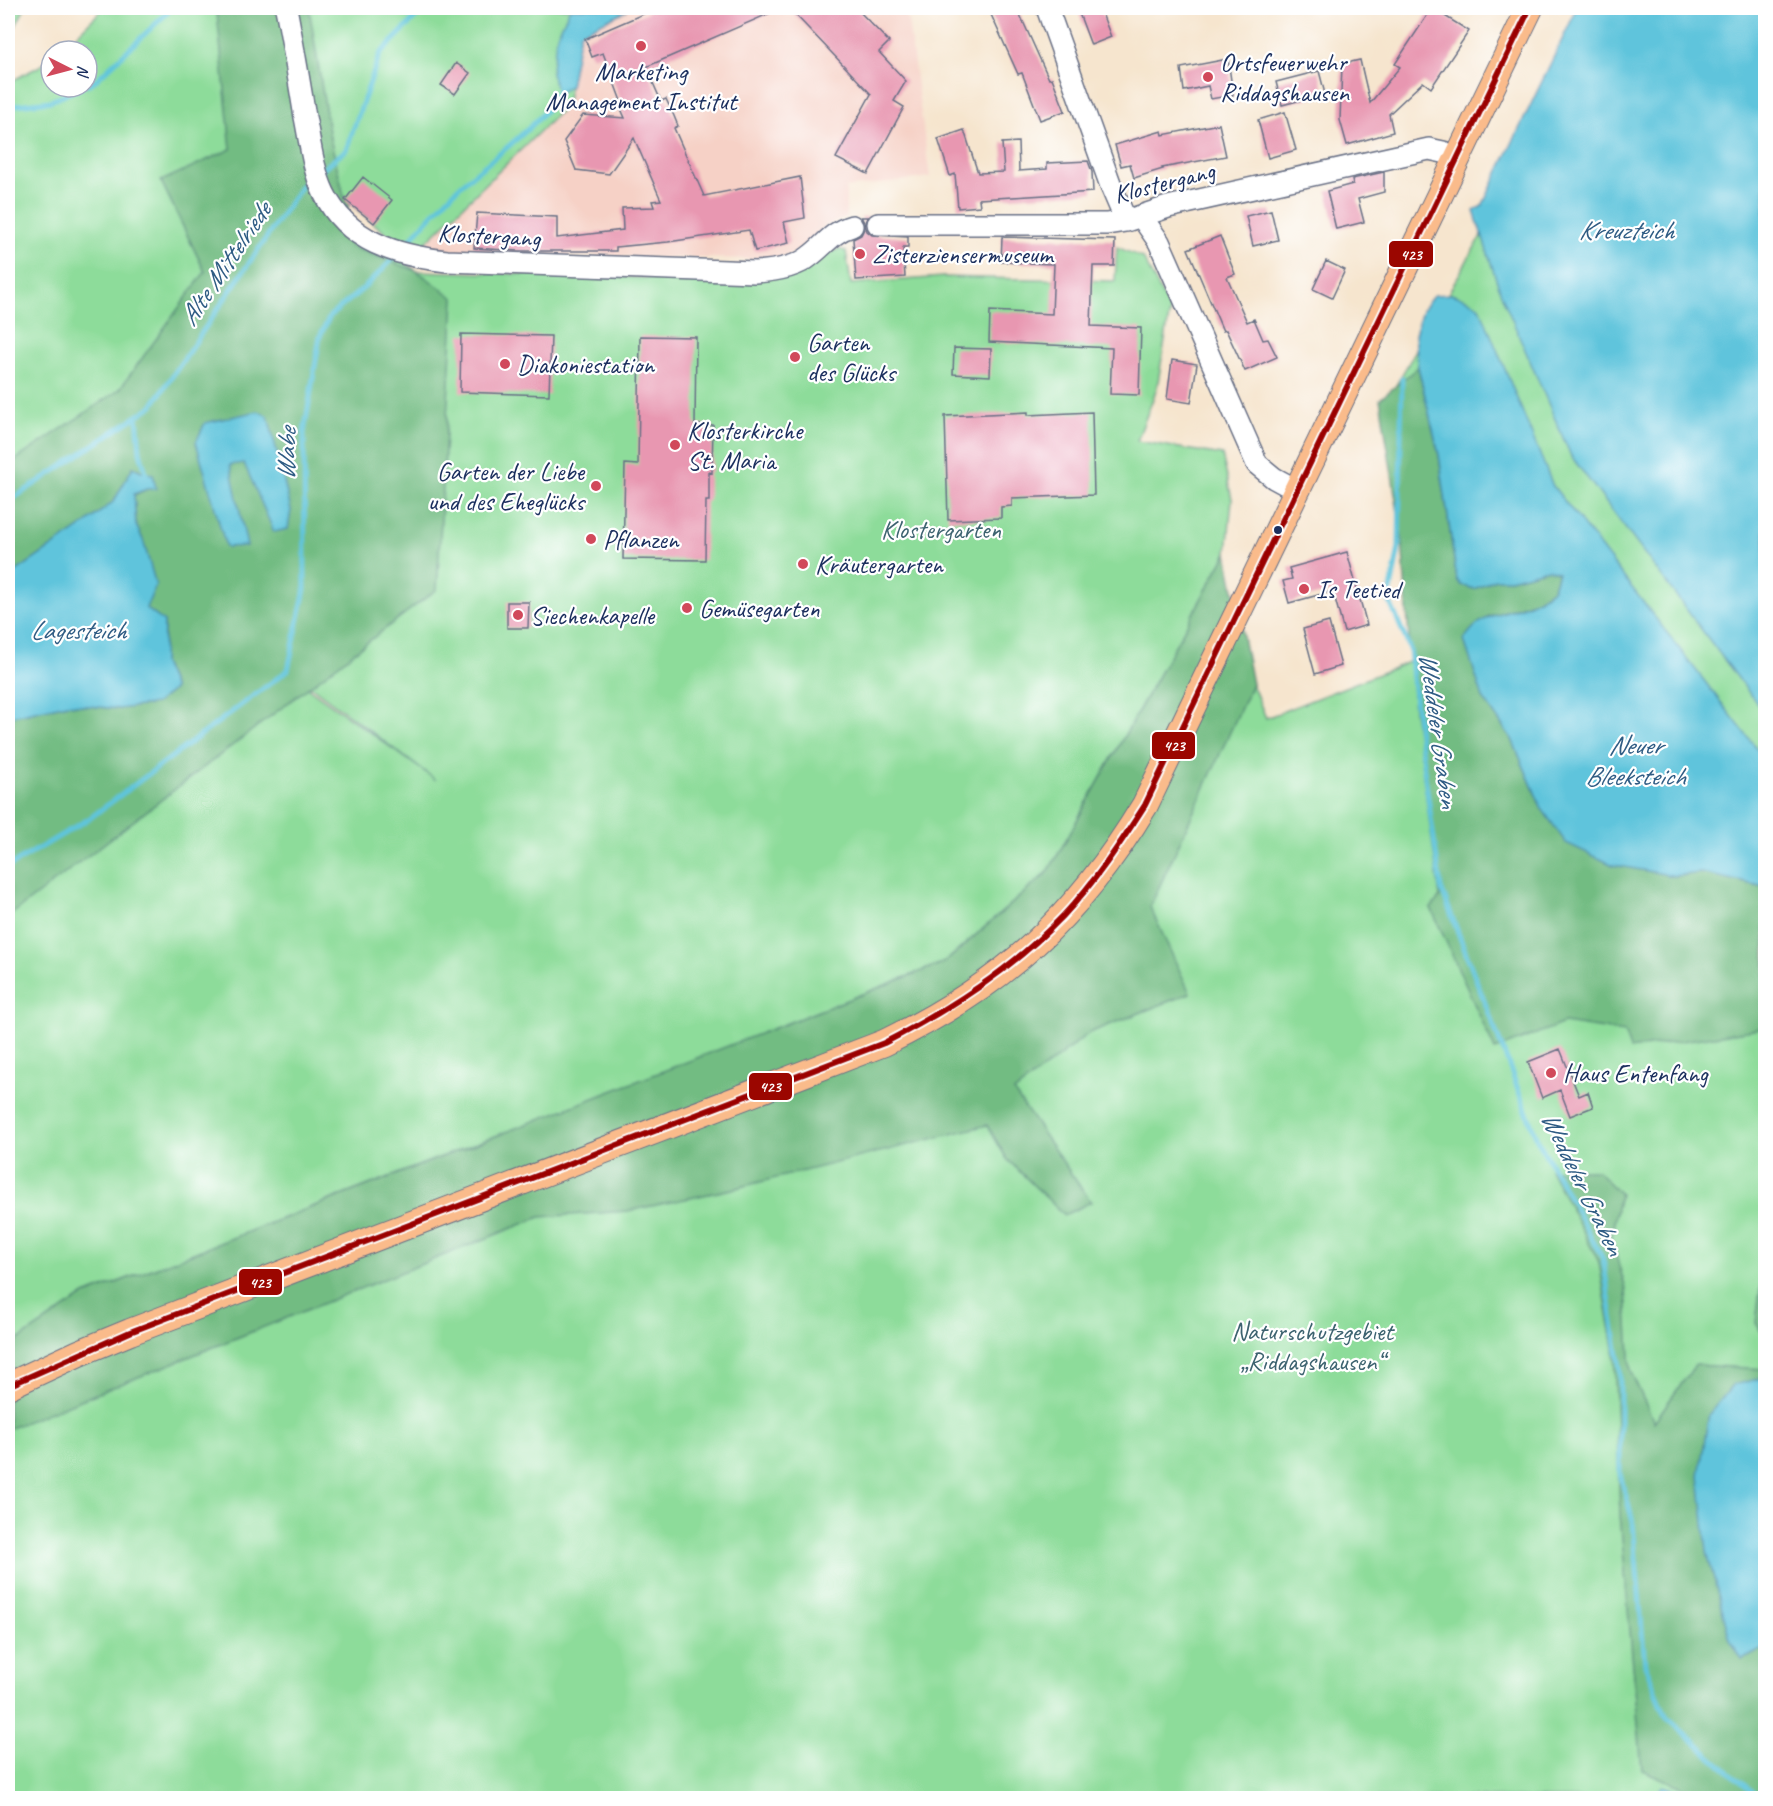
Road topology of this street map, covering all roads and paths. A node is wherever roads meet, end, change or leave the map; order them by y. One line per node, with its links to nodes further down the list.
1 (286, 8): 7 (street, Klostergang)
2 (1047, 8): 5 (street)
3 (1530, 8): 4 (main road)
4 (1458, 158): 5 (street, Klostergang); 8 (main road)
5 (1133, 218): 6 (street, Klostergang); 8 (street)
6 (878, 224)
7 (852, 226)
8 (1298, 491): 9 (main road)
9 (8, 1386)

